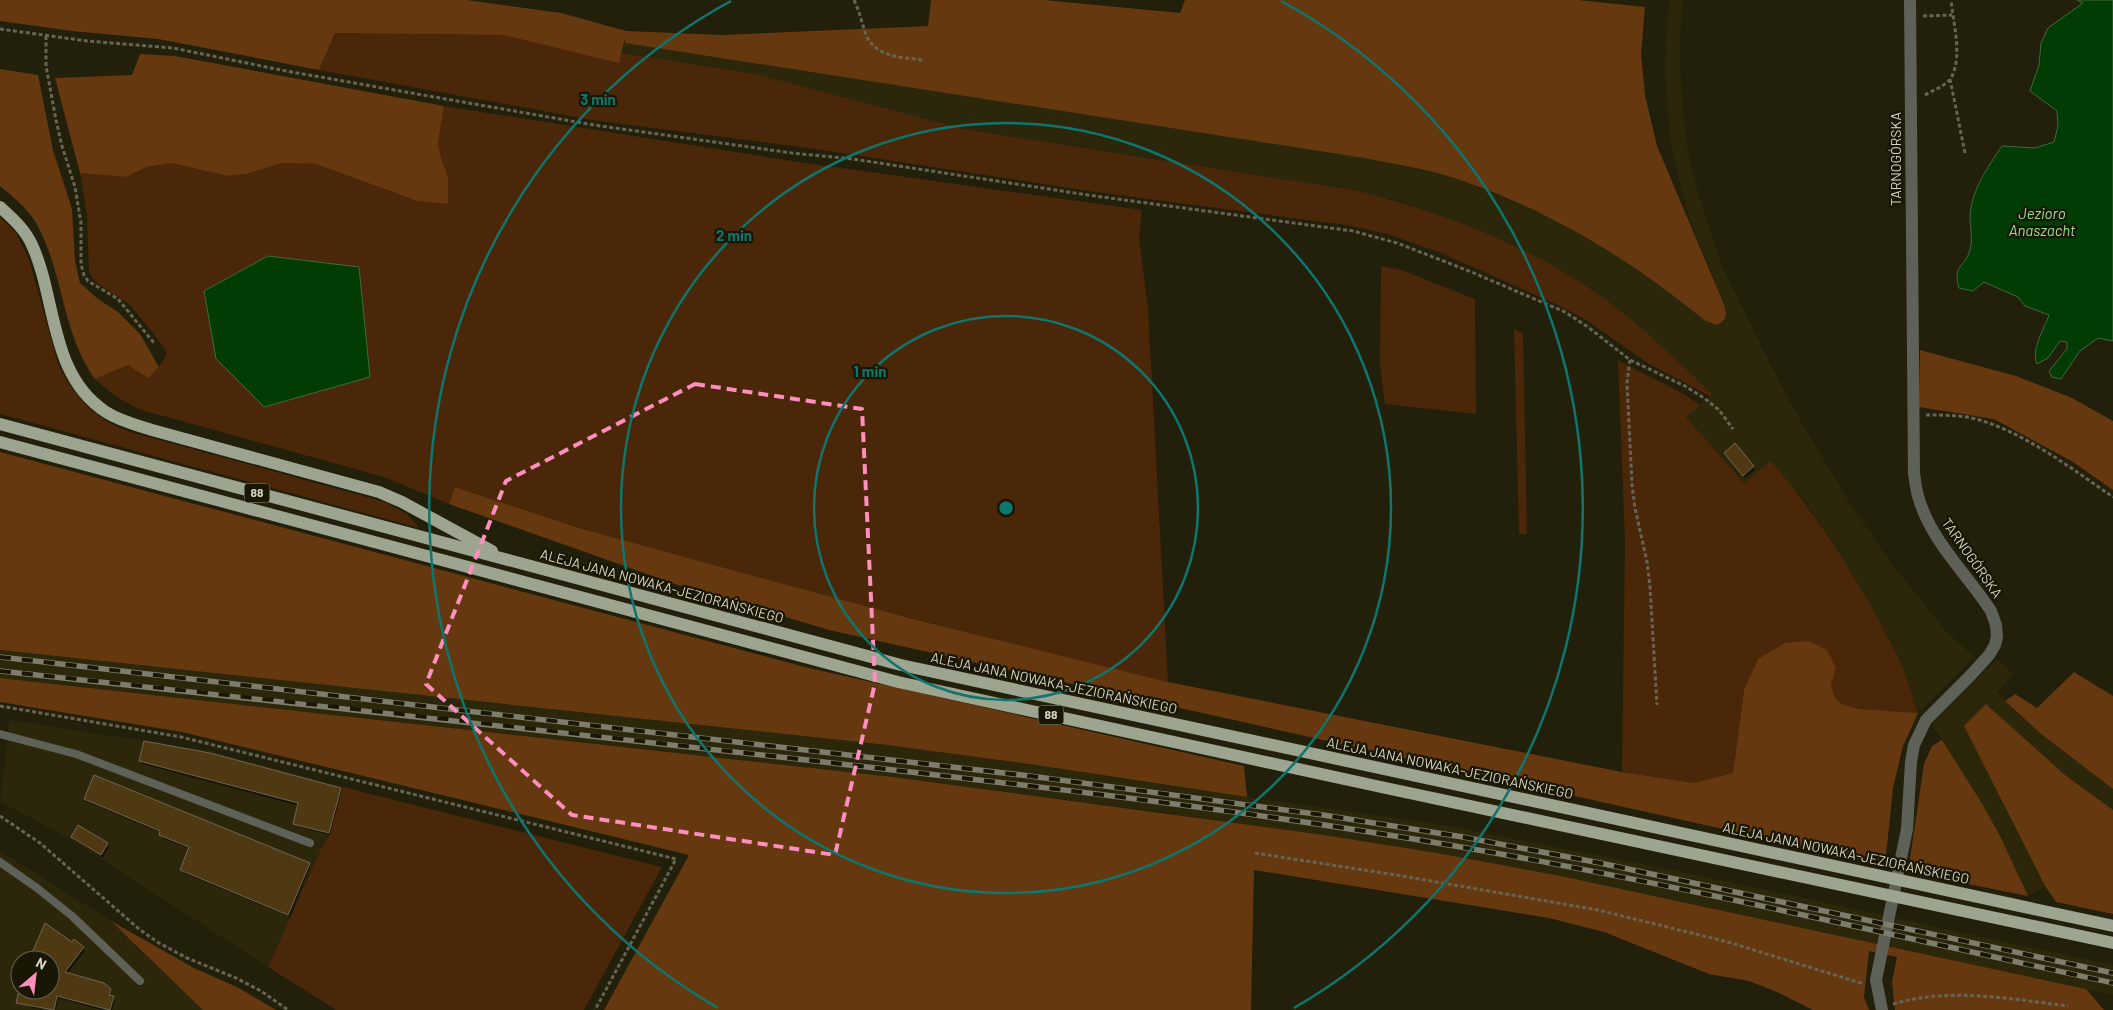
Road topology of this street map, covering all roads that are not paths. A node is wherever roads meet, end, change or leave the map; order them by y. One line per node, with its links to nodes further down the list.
1 (1910, 0): 12 (street, TARNOGÓRSKA)
2 (0, 207): 5 (main road)
3 (0, 424): 5 (main road, ALEJA JANA NOWAKA-JEZIORAŃSKIEGO / 88)
4 (0, 442): 10 (main road, 88)
5 (514, 562): 9 (main road, ALEJA JANA NOWAKA-JEZIORAŃSKIEGO / 88)
6 (0, 734): 7 (lane)
7 (310, 843)
8 (0, 862): 11 (lane)
9 (2113, 926)
10 (2113, 943)
11 (140, 982)
12 (1881, 1009)

